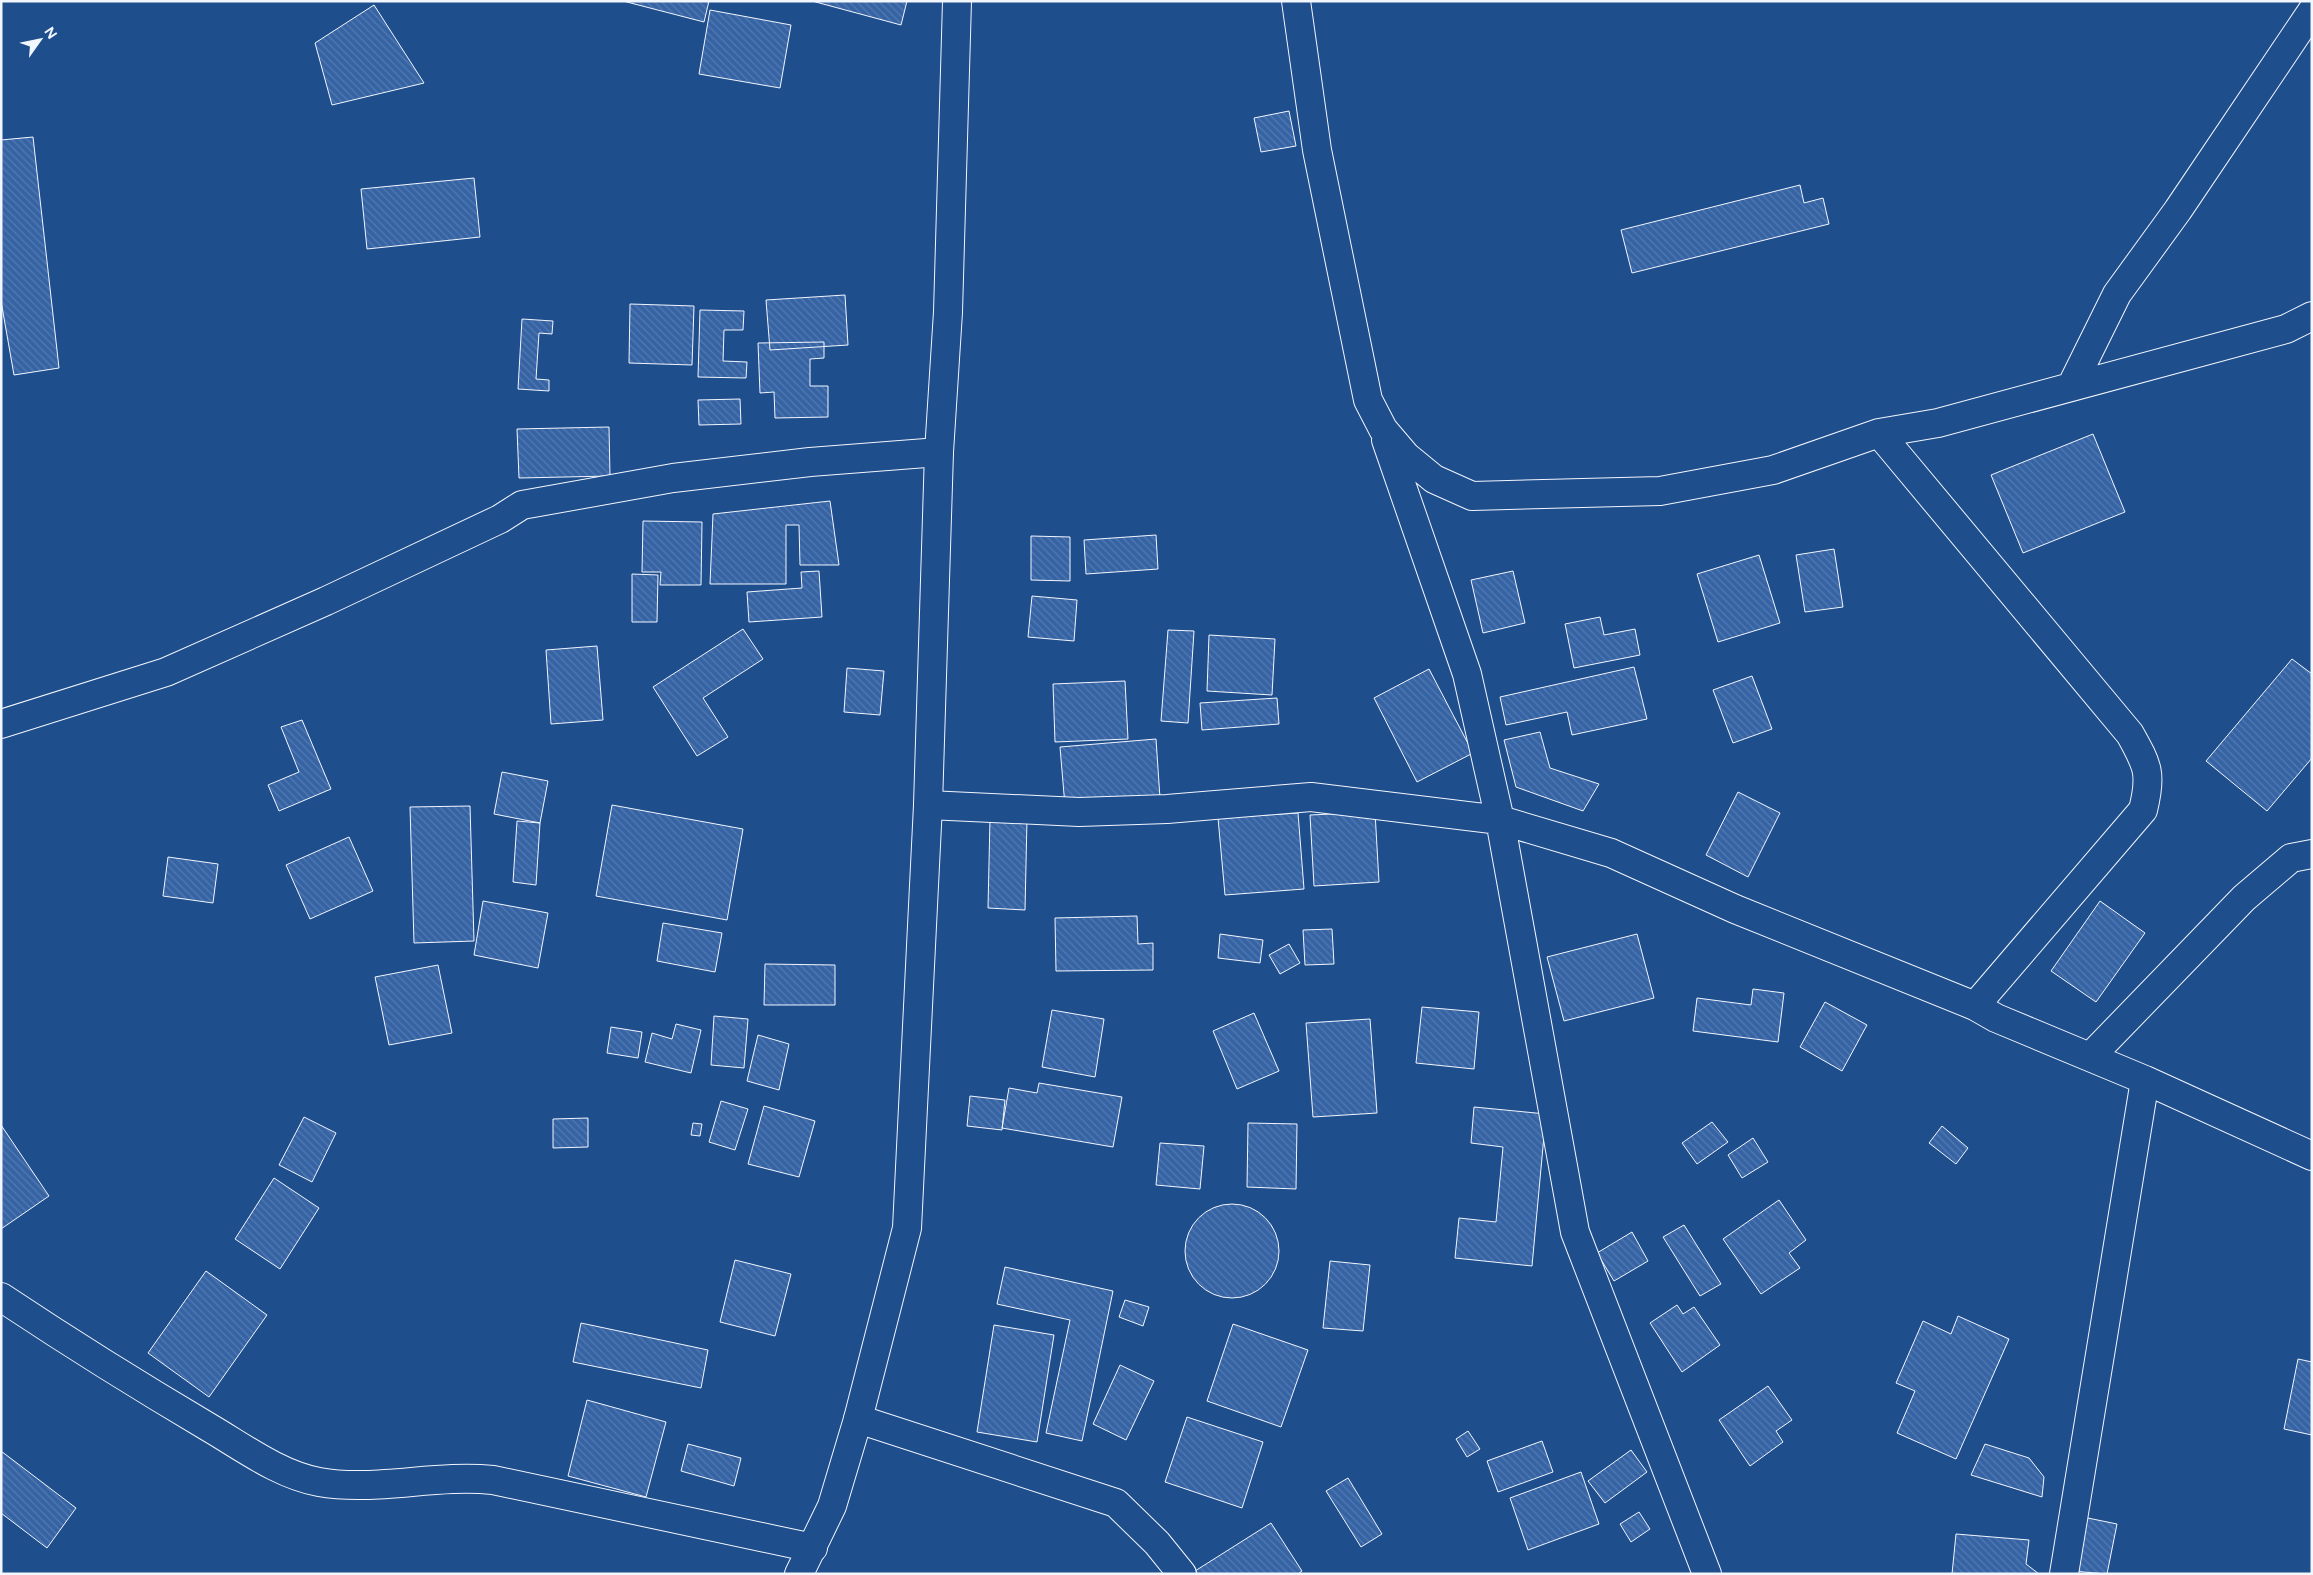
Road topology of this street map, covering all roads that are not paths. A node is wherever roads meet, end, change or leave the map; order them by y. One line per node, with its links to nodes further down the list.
1 (957, 1): 8 (street)
2 (1296, 1): 6 (street)
3 (2312, 11): 5 (street)
4 (2312, 316): 5 (street)
5 (2071, 387): 7 (street)
6 (1383, 429): 7 (street); 11 (street)
7 (1879, 433): 13 (street)
8 (939, 452): 9 (street); 10 (street)
9 (1, 724)
10 (928, 805): 11 (street); 18 (street)
11 (1500, 820): 13 (street); 22 (street)
12 (2312, 854): 14 (street)
13 (1975, 1006): 14 (street)
14 (2090, 1057): 15 (street)
15 (2145, 1080): 16 (street); 23 (street)
16 (2312, 1156)
17 (1, 1297): 19 (street)
18 (858, 1419): 19 (street); 21 (street)
19 (813, 1548): 20 (street)
20 (799, 1574)
21 (1182, 1574)
22 (1707, 1574)
23 (2064, 1574)

